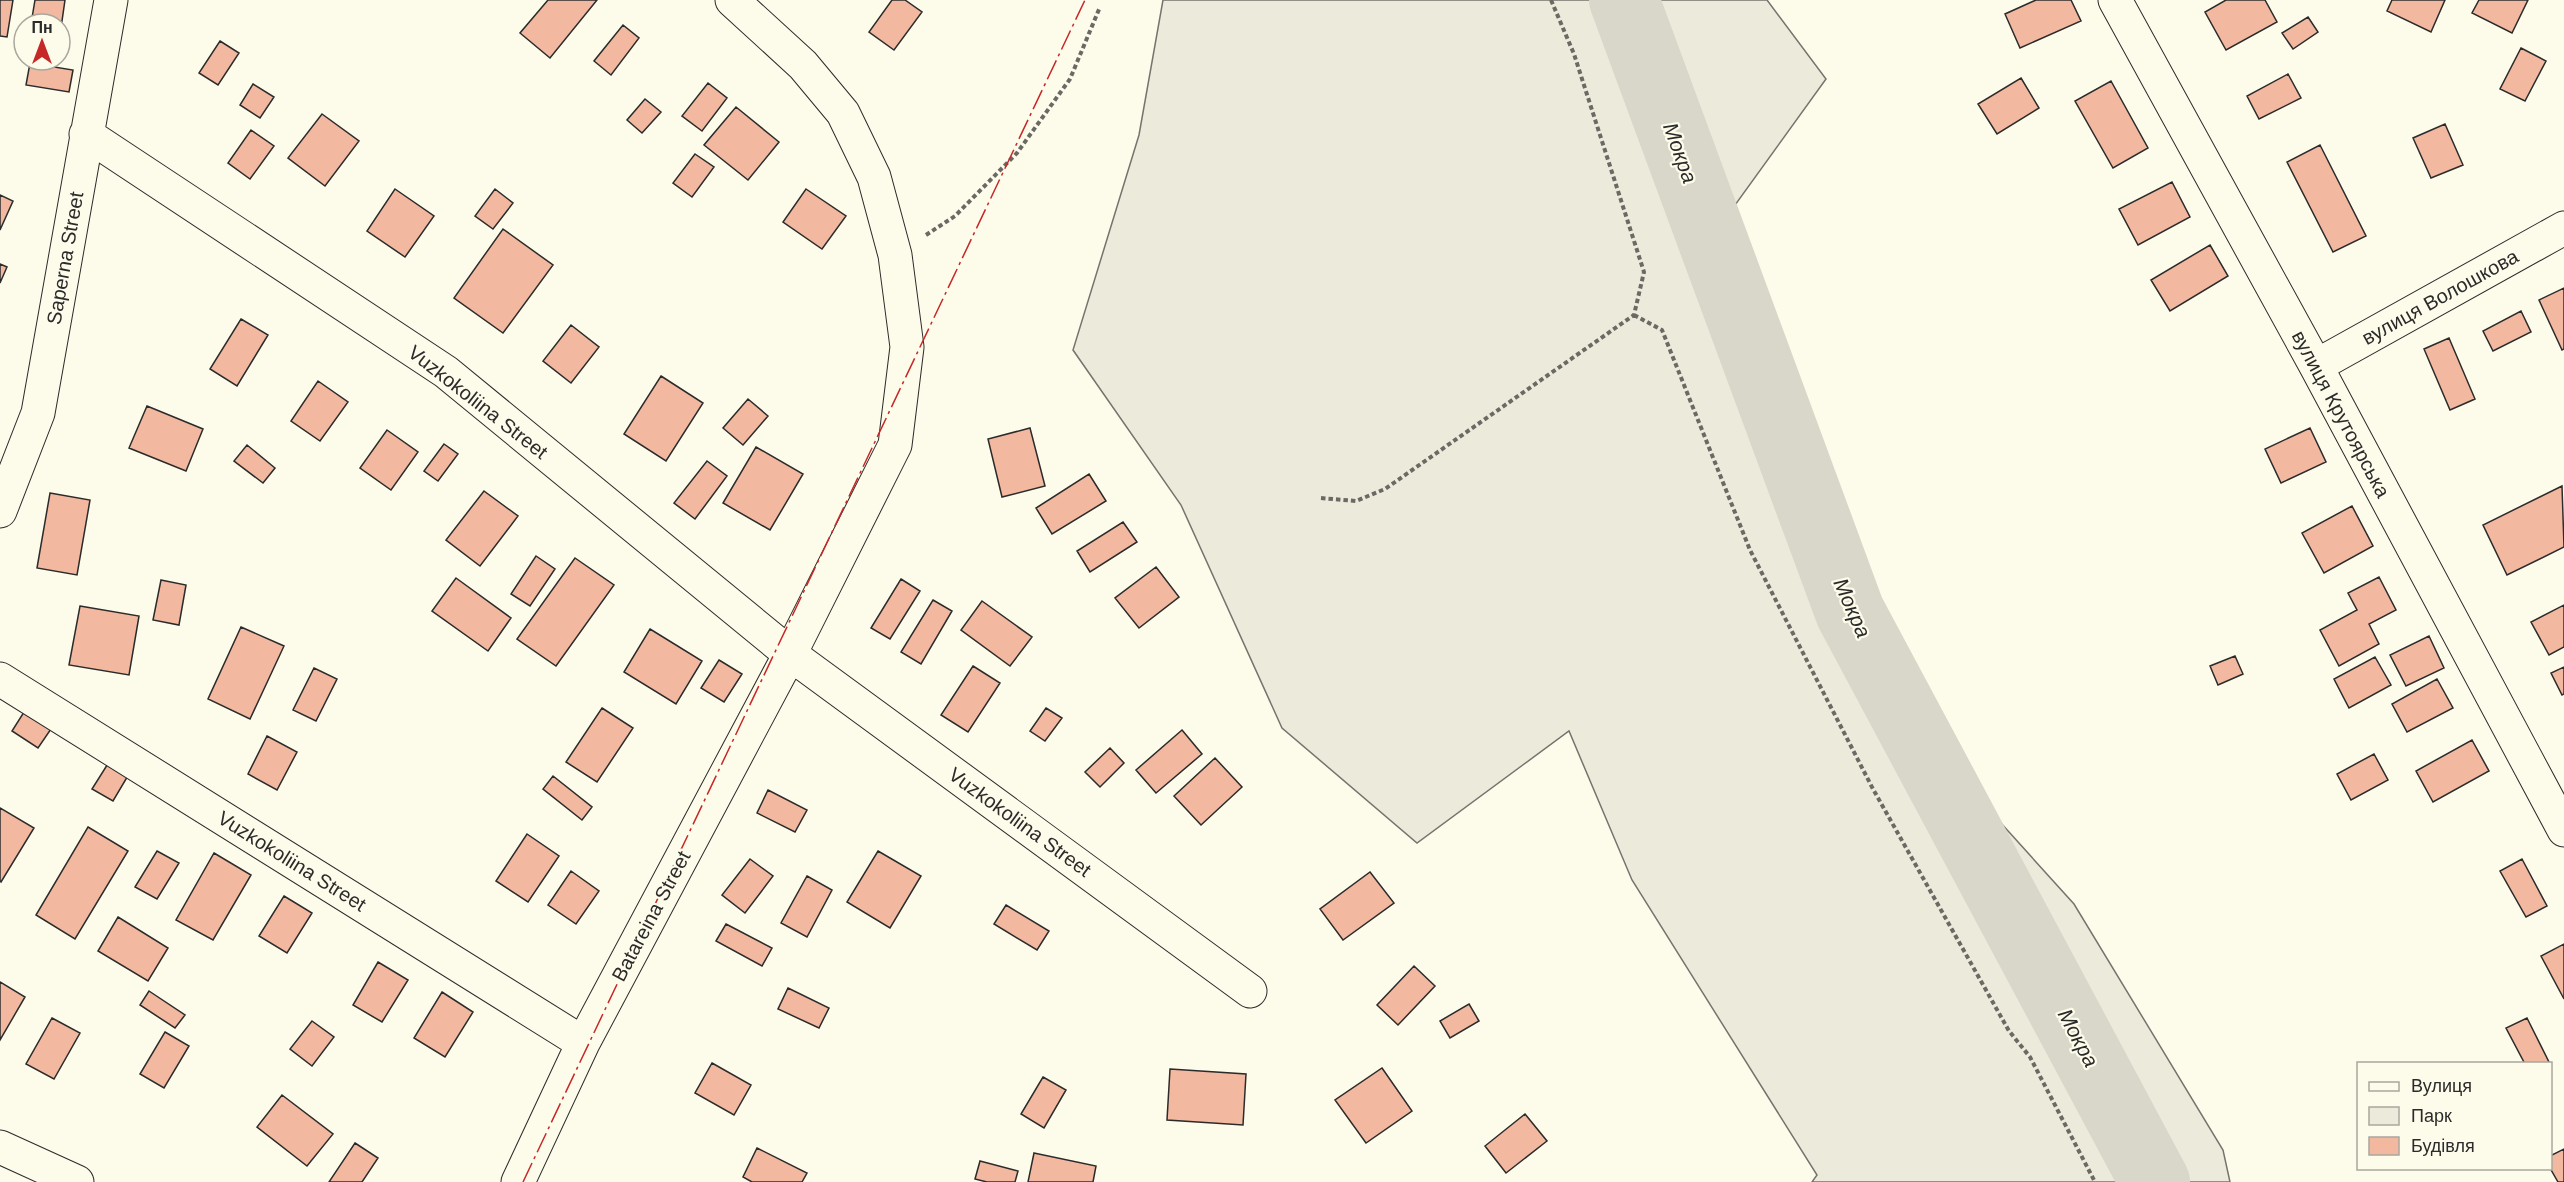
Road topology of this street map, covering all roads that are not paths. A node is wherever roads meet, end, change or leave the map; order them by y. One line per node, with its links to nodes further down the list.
1 (111, 0): 4 (street, Saperna Street)
2 (732, 0): 8 (street)
3 (2115, 0): 6 (street, вулиця Крутоярська)
4 (86, 134): 7 (street, Saperna Street); 8 (street, Vuzkokoliina Street)
5 (2564, 228): 6 (street, вулиця Волошкова)
6 (2316, 366): 10 (street, вулиця Крутоярська)
7 (0, 511)
8 (790, 654): 11 (street, Vuzkokoliina Street); 12 (street, Batareina Street)
9 (0, 679): 12 (street, Vuzkokoliina Street)
10 (2564, 830)
11 (1250, 991)
12 (583, 1043): 15 (street, Batareina Street)
13 (0, 1147): 14 (street)
14 (77, 1182)
15 (519, 1182)

